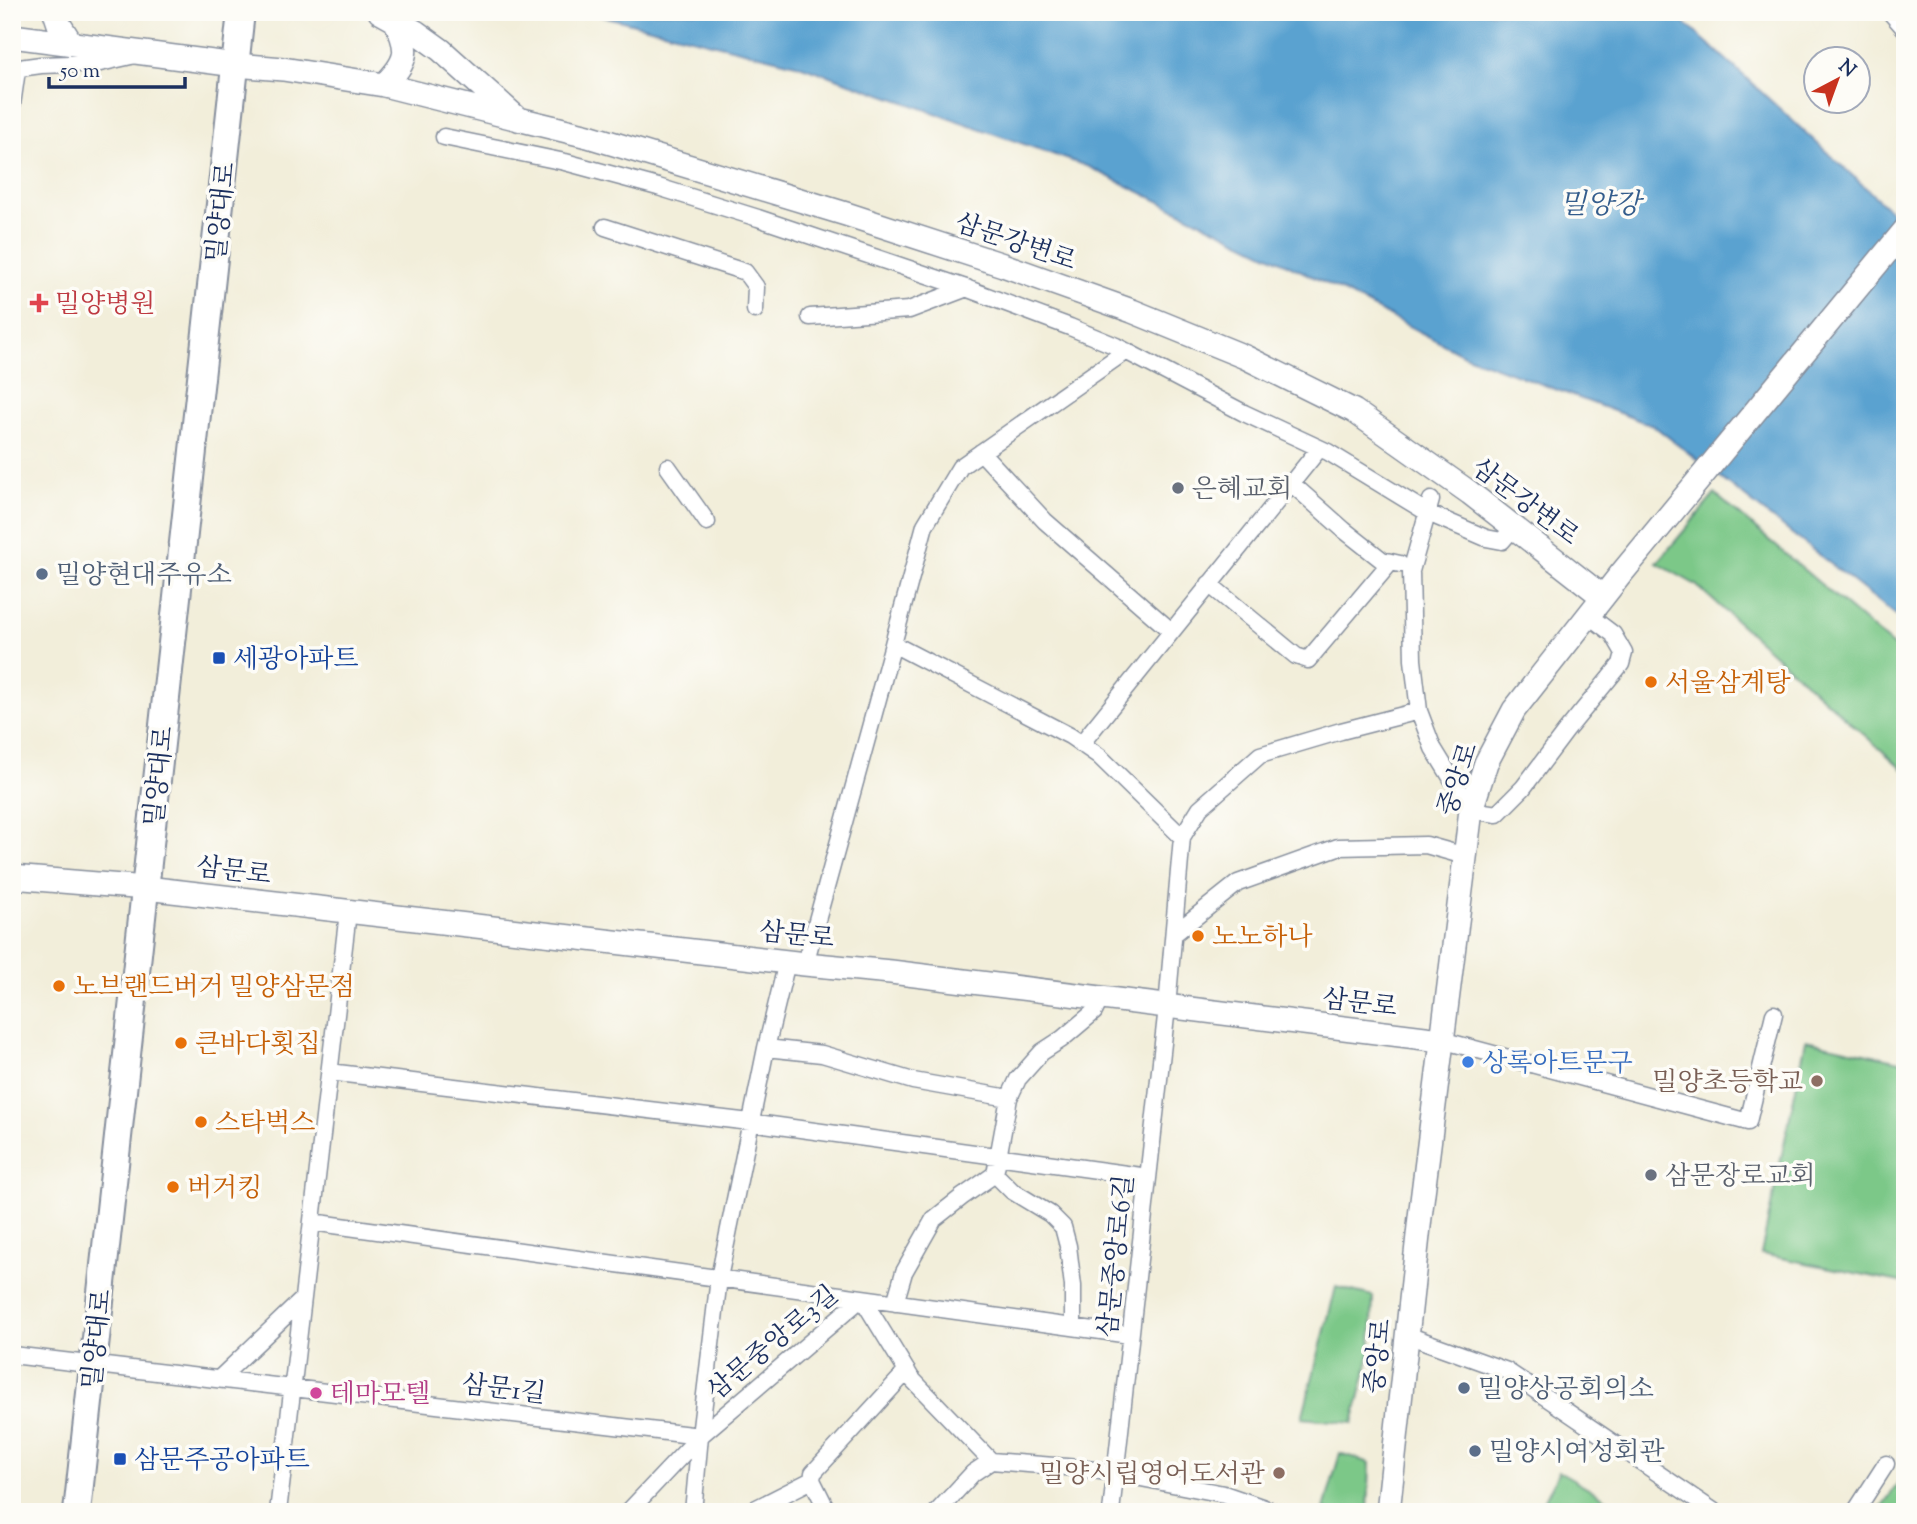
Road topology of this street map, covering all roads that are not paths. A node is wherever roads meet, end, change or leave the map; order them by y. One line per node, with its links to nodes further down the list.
1 (55, 12): 7 (street)
2 (241, 12): 8 (main road, 밀양대로)
3 (1890, 12): 5 (street)
4 (387, 15): 11 (street); 13 (street, 삼문강변로)
5 (1905, 29)
6 (12, 36): 7 (street)
7 (71, 43): 9 (street)
8 (238, 52): 9 (street); 11 (street); 41 (main road, 밀양대로)
9 (143, 53): 10 (street)
10 (15, 70): 12 (street)
11 (384, 85): 13 (street)
12 (12, 105)
13 (518, 119): 27 (street, 삼문강변로)
14 (444, 137): 17 (street)
15 (605, 227): 18 (street)
16 (1905, 230): 31 (street, 중앙로)
17 (967, 288): 19 (street); 20 (street)
18 (755, 310)
19 (810, 317)
20 (1126, 351): 21 (street); 22 (street)
21 (1320, 449): 24 (street); 25 (street)
22 (981, 452): 33 (street); 34 (street)
23 (668, 467): 26 (street)
24 (1291, 483): 28 (street); 30 (street)
25 (1430, 506): 27 (street); 29 (street)
26 (707, 522)
27 (1514, 527): 31 (street, 삼문강변로)
28 (1390, 563): 29 (street); 30 (street)
29 (1412, 566): 35 (street)
30 (1209, 584): 33 (street)
31 (1603, 597): 32 (street, 중앙로)
32 (1588, 615): 37 (street, 중앙로); 37 (street)
33 (1171, 631): 36 (street)
34 (893, 645): 36 (street); 44 (street)
35 (1419, 711): 37 (street); 38 (street)
36 (1081, 744): 38 (street)
37 (1471, 810): 39 (street, 중앙로)
38 (1182, 837): 43 (street, 삼문중앙로6길)
39 (1465, 856): 43 (street); 48 (street, 중앙로)
40 (12, 877): 41 (street, 삼문로)
41 (146, 888): 42 (street, 삼문로); 65 (main road, 밀양대로)
42 (348, 912): 44 (street, 삼문로); 50 (street)
43 (1174, 934): 46 (street, 삼문중앙로6길)
44 (796, 963): 45 (street, 삼문로); 49 (street)
45 (1101, 998): 46 (street, 삼문로); 51 (street)
46 (1167, 1007): 48 (street, 삼문로); 55 (street, 삼문중앙로6길)
47 (1774, 1014): 48 (street)
48 (1441, 1040): 63 (street, 중앙로)
49 (766, 1048): 51 (street); 52 (street)
50 (329, 1072): 52 (street); 56 (street)
51 (1009, 1098): 53 (street)
52 (750, 1122): 53 (street); 57 (street)
53 (999, 1157): 54 (street); 55 (street)
54 (995, 1174): 60 (street); 61 (street)
55 (1148, 1177): 62 (street, 삼문중앙로6길)
56 (312, 1222): 57 (street); 59 (street)
57 (719, 1278): 58 (street); 69 (street)
58 (862, 1298): 60 (street); 66 (street, 삼문중앙로3길); 69 (street, 삼문중앙로3길)
59 (302, 1300): 67 (street); 68 (street)
60 (895, 1303): 61 (street)
61 (1073, 1327): 62 (street)
62 (1130, 1335): 72 (street, 삼문중앙로6길)
63 (1407, 1335): 84 (street, 중앙로); 85 (street)
64 (12, 1355): 65 (street, 삼문1길)
65 (93, 1364): 67 (street, 삼문1길); 75 (main road, 밀양대로)
66 (907, 1371): 70 (street, 삼문중앙로3길); 73 (street)
67 (219, 1379): 68 (street, 삼문1길)
68 (292, 1388): 69 (street, 삼문1길); 76 (street)
69 (700, 1436): 77 (street, 삼문중앙로3길); 78 (street)
70 (991, 1461): 72 (street); 81 (street)
71 (1886, 1464): 86 (street)
72 (1115, 1473): 74 (street); 82 (street, 삼문중앙로6길)
73 (812, 1480): 79 (street); 80 (street)
74 (1244, 1507): 83 (street)
75 (77, 1512)
76 (278, 1512)
77 (628, 1512)
78 (693, 1512)
79 (749, 1512)
80 (828, 1512)
81 (937, 1512)
82 (1111, 1512)
83 (1276, 1512)
84 (1388, 1512)
85 (1715, 1512)
86 (1855, 1512)

